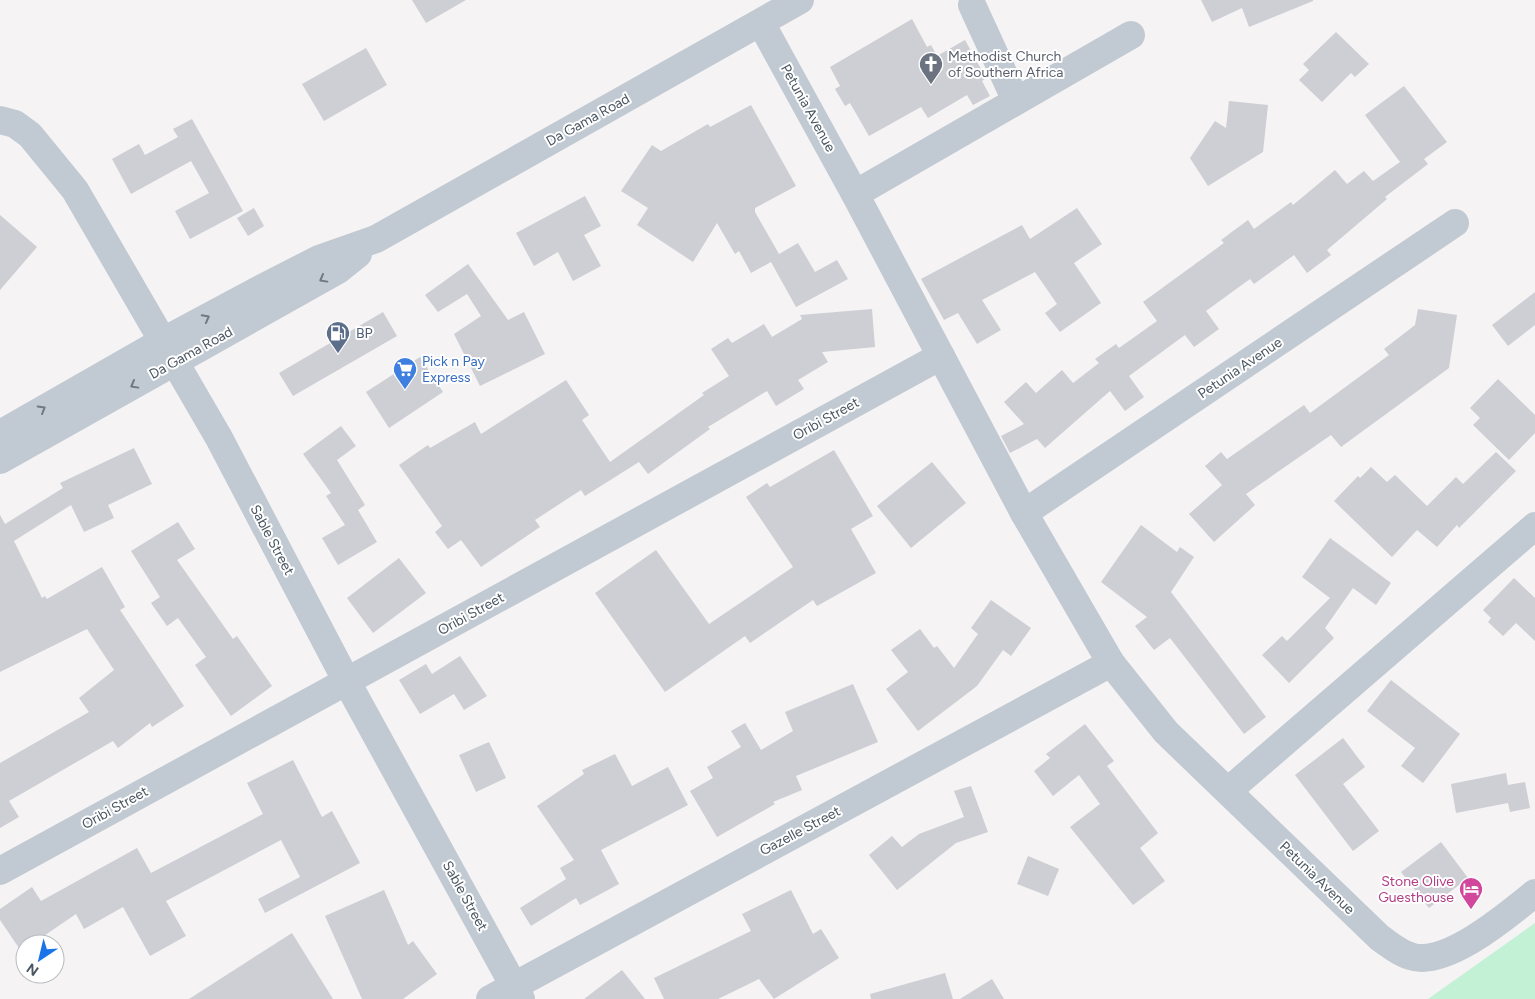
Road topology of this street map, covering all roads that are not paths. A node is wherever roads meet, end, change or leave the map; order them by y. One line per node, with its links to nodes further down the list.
1 (800, 0): 3 (street, Da Gama Road)
2 (972, 6): 5 (street)
3 (761, 23): 7 (street, Petunia Avenue); 9 (street, Da Gama Road)
4 (1131, 35): 5 (street)
5 (1016, 101): 7 (street)
6 (0, 120): 9 (street, Sable Street)
7 (855, 194): 10 (street, Petunia Avenue)
8 (1455, 224): 13 (street, Petunia Avenue)
9 (170, 351): 11 (street, Da Gama Road, one-way to 9); 12 (street, Da Gama Road, one-way to 12); 16 (street, Sable Street)
10 (941, 356): 13 (street, Petunia Avenue); 16 (street, Oribi Street)
11 (0, 434)
12 (0, 460)
13 (1024, 513): 15 (street, Petunia Avenue)
14 (1535, 526): 17 (street)
15 (1111, 663): 17 (street, Petunia Avenue); 20 (street, Gazelle Street)
16 (347, 682): 18 (street, Oribi Street); 20 (street, Sable Street)
17 (1228, 791): 19 (street, Petunia Avenue)
18 (0, 872)
19 (1535, 893)
20 (518, 992): 21 (street, Gazelle Street)
21 (490, 999)

